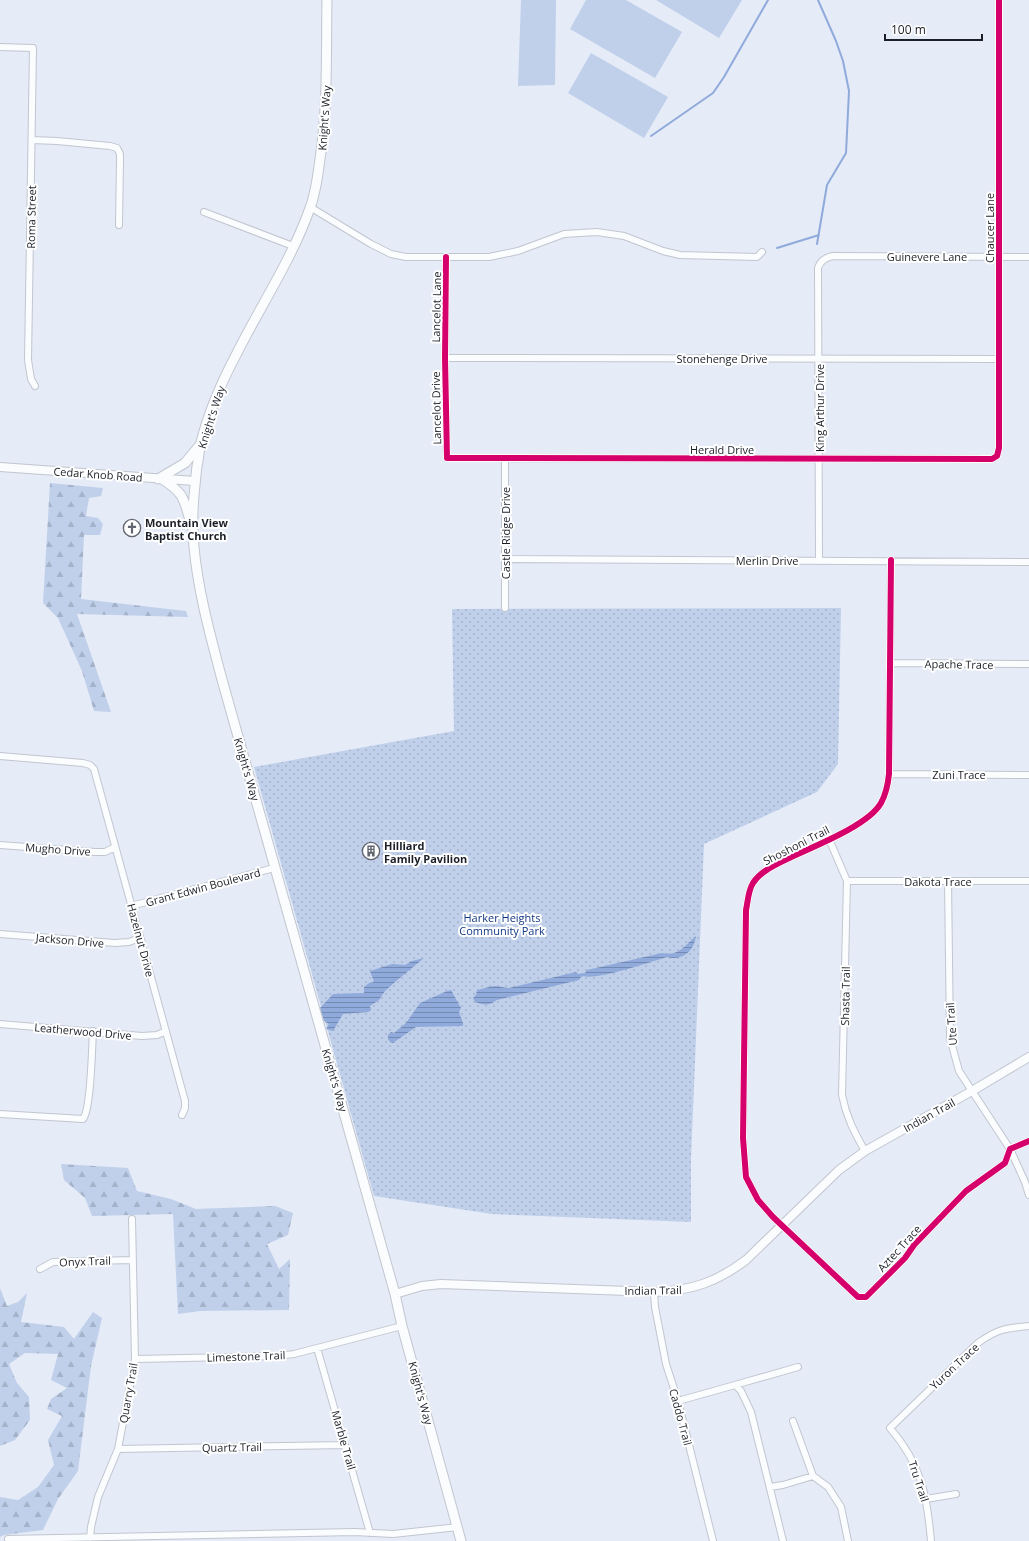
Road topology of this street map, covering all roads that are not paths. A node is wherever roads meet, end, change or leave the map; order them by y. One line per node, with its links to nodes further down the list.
1 (327, 0): 5 (main road, Knight's Way)
2 (1000, 0): 11 (street, Chaucer Lane)
3 (0, 47): 4 (street, Roma Street)
4 (32, 140): 7 (street); 17 (street, Roma Street)
5 (310, 207): 8 (main road, Knight's Way); 10 (street)
6 (204, 212): 8 (street)
7 (119, 225)
8 (294, 246): 18 (main road, Knight's Way)
9 (762, 252): 10 (street)
10 (446, 257): 14 (street, Lancelot Lane)
11 (999, 257): 12 (street, Guinevere Lane); 13 (street, Guinevere Lane); 16 (street, Chaucer Lane)
12 (1029, 257)
13 (826, 258): 15 (street, King Arthur Drive)
14 (445, 358): 15 (street, Stonehenge Drive); 20 (street, Lancelot Drive)
15 (819, 358): 16 (street, Stonehenge Drive); 22 (street, King Arthur Drive)
16 (999, 359): 19 (street, Chaucer Lane)
17 (35, 386)
18 (201, 444): 24 (main road); 25 (main road, Knight's Way)
19 (997, 456): 22 (street, Herald Drive)
20 (447, 458): 21 (street, Herald Drive)
21 (505, 458): 22 (street, Herald Drive); 27 (street, Castle Ridge Drive)
22 (819, 459): 28 (street, King Arthur Drive)
23 (0, 467): 24 (street, Cedar Knob Road)
24 (160, 479): 25 (street, Cedar Knob Road); 26 (main road)
25 (195, 481): 26 (main road, Knight's Way)
26 (193, 529): 40 (main road, Knight's Way)
27 (505, 560): 28 (street, Merlin Drive); 31 (street, Castle Ridge Drive)
28 (819, 560): 29 (street, Merlin Drive)
29 (891, 560): 30 (street, Merlin Drive); 32 (street, Shoshoni Trail)
30 (1029, 562)
31 (505, 608)
32 (890, 663): 33 (street, Apache Trace); 35 (street, Shoshoni Trail)
33 (1029, 664)
34 (0, 756): 39 (street, Hazelnut Drive)
35 (889, 774): 36 (street, Zuni Trace); 37 (street, Shoshoni Trail)
36 (1029, 775)
37 (829, 839): 41 (street, Shasta Trail); 59 (street, Shoshoni Trail)
38 (0, 845): 39 (street, Mugho Drive)
39 (115, 847): 44 (street, Hazelnut Drive)
40 (274, 868): 44 (street, Grant Edwin Boulevard); 63 (main road, Knight's Way)
41 (847, 881): 42 (street, Dakota Trace); 56 (street, Shasta Trail)
42 (948, 881): 43 (street, Dakota Trace); 51 (street, Ute Trail)
43 (1029, 881)
44 (131, 906): 46 (street, Hazelnut Drive)
45 (0, 934): 46 (street, Jackson Drive)
46 (140, 938): 49 (street, Hazelnut Drive)
47 (0, 1024): 48 (street, Leatherwood Drive)
48 (93, 1032): 49 (street, Leatherwood Drive); 52 (street)
49 (166, 1032): 53 (street, Hazelnut Drive)
50 (1029, 1057): 51 (street, Indian Trail)
51 (972, 1091): 55 (street, Ute Trail); 56 (street, Indian Trail)
52 (0, 1114)
53 (182, 1115)
54 (1029, 1141): 55 (street)
55 (1010, 1149): 57 (street, Ute Trail); 59 (street, Aztec Trace)
56 (865, 1151): 59 (street, Indian Trail)
57 (1029, 1195)
58 (132, 1219): 60 (street, Quarry Trail)
59 (782, 1225): 62 (street, Indian Trail)
60 (132, 1260): 61 (street, Onyx Trail); 67 (street, Quarry Trail)
61 (40, 1269)
62 (654, 1292): 63 (street, Indian Trail); 70 (street, Caddo Trail)
63 (395, 1294): 64 (main road, Knight's Way)
64 (402, 1326): 66 (street, Limestone Trail); 79 (main road, Knight's Way)
65 (1029, 1326): 72 (street, Yuron Trace)
66 (317, 1348): 67 (street, Limestone Trail); 73 (street, Marble Trail)
67 (135, 1359): 74 (street, Quarry Trail)
68 (798, 1367): 69 (street)
69 (735, 1385): 70 (street); 76 (street)
70 (678, 1401): 84 (street, Caddo Trail)
71 (793, 1421): 75 (street)
72 (890, 1428): 78 (street, Tru Trail)
73 (345, 1445): 74 (street, Quartz Trail); 80 (street, Marble Trail)
74 (118, 1449): 81 (street, Quarry Trail)
75 (813, 1476): 76 (street); 86 (street)
76 (770, 1487): 85 (street)
77 (956, 1494): 78 (street)
78 (926, 1500): 87 (street, Tru Trail)
79 (458, 1527): 80 (street); 83 (main road, Knight's Way)
80 (370, 1533): 81 (street)
81 (90, 1538): 82 (street)
82 (8, 1539)
83 (462, 1541)
84 (713, 1541)
85 (783, 1541)
86 (848, 1541)
87 (931, 1541)

